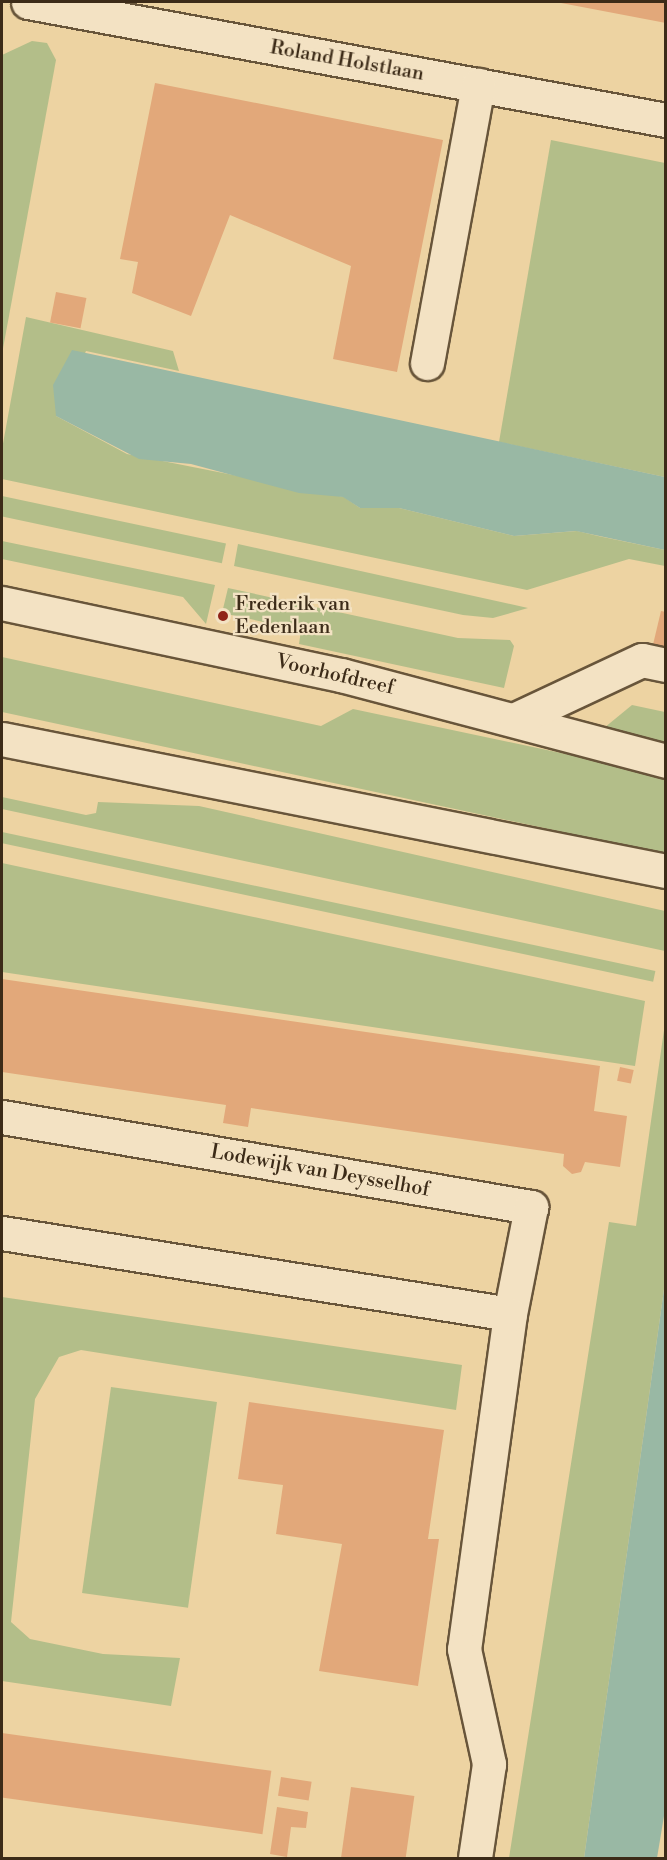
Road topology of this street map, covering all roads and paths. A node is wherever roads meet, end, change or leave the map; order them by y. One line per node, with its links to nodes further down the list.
1 (28, 2): 2 (street, Roland Holstlaan)
2 (478, 85): 3 (street, Roland Holstlaan); 4 (street)
3 (666, 120)
4 (427, 363)
5 (2, 603): 7 (street, Voorhofdreef)
6 (666, 665): 7 (street)
7 (516, 719): 9 (street, Voorhofdreef)
8 (2, 739): 10 (street)
9 (666, 761)
10 (666, 871)
11 (2, 1117): 13 (street, Lodewijk van Deysselhof)
12 (2, 1233): 13 (street)
13 (510, 1314): 14 (street, Lodewijk van Deysselhof)
14 (475, 1858)

